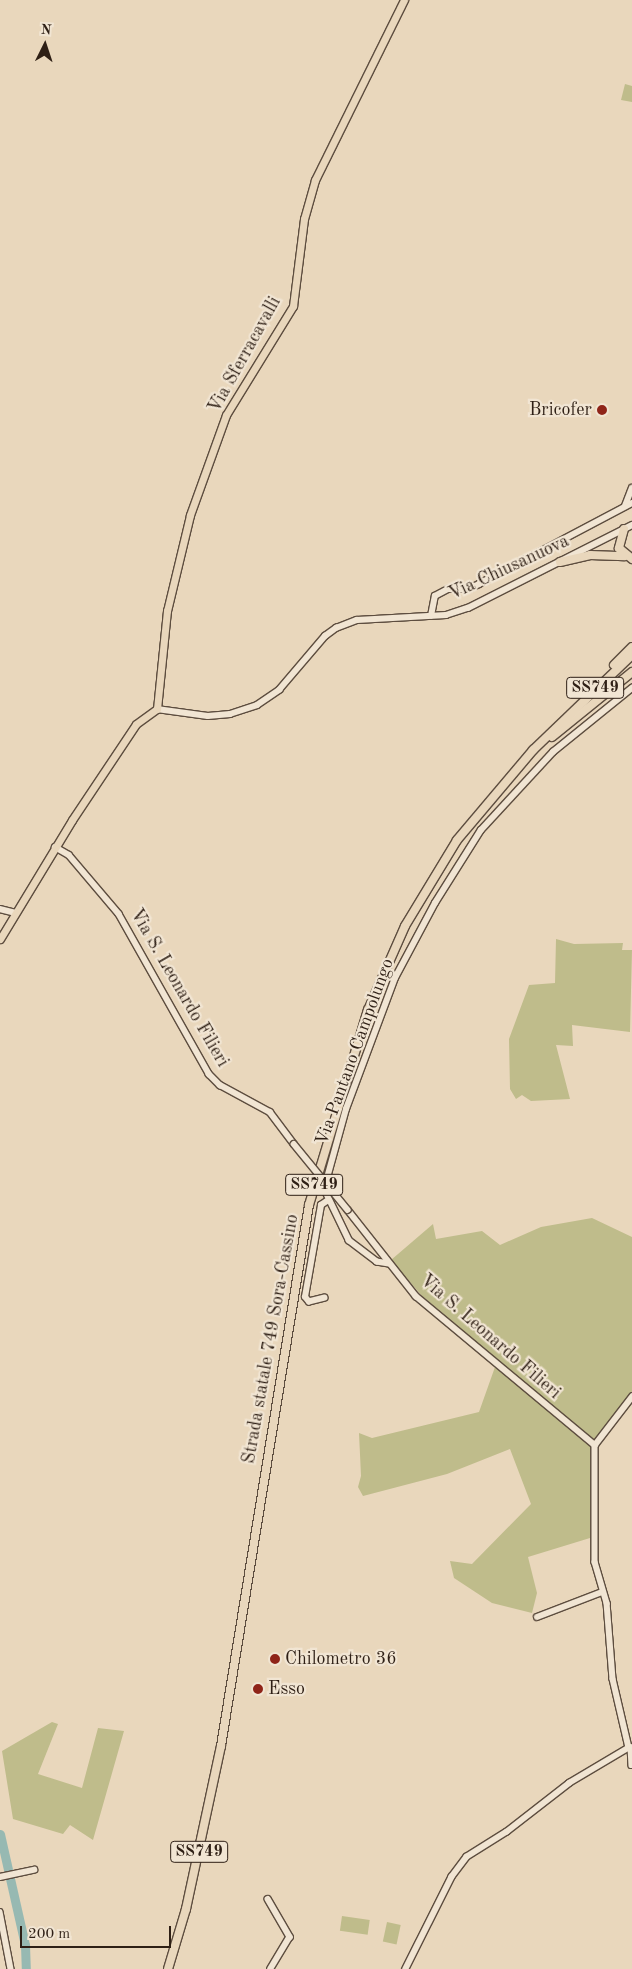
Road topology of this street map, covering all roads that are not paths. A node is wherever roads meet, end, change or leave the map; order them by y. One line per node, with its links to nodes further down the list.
1 (404, 0): 14 (main road, Via Sferracavalli)
2 (632, 488): 4 (street)
3 (632, 502): 4 (street)
4 (625, 506): 9 (street)
5 (632, 525): 6 (street, Via Chiusanuova)
6 (624, 529): 7 (highway); 8 (street, Via Chiusanuova)
7 (629, 557): 8 (highway)
8 (560, 562): 9 (street, Via Chiusanuova)
9 (431, 616): 14 (street, Via Chiusanuova)
10 (632, 647): 15 (highway)
11 (632, 655): 15 (highway, Strada statale 749 Sora-Cassino / SS749)
12 (632, 672): 16 (highway)
13 (632, 688): 21 (street, Via Pantano Campolungo)
14 (157, 709): 17 (main road)
15 (560, 722): 16 (highway, Strada statale 749 Sora-Cassino / SS749)
16 (514, 772): 35 (highway, Strada statale 749 Sora-Cassino / SS749)
17 (54, 848): 19 (main road); 22 (street, Via S. Leonardo Filieri, bridge)
18 (0, 909): 19 (street)
19 (16, 913): 20 (main road)
20 (0, 939)
21 (327, 1200): 22 (street, Via Pantano Campolungo); 23 (street, Via Pantano Campolungo)
22 (389, 1264): 25 (street, Via S. Leonardo Filieri)
23 (325, 1298)
24 (632, 1397): 25 (street)
25 (595, 1445): 26 (street)
26 (602, 1592): 27 (street); 28 (street)
27 (537, 1616)
28 (630, 1747): 29 (street); 37 (street)
29 (632, 1766)
30 (34, 1870): 31 (street)
31 (0, 1877)
32 (268, 1899): 36 (street)
33 (0, 1912): 34 (street)
34 (11, 1969)
35 (168, 1969)
36 (270, 1969)
37 (406, 1969)

